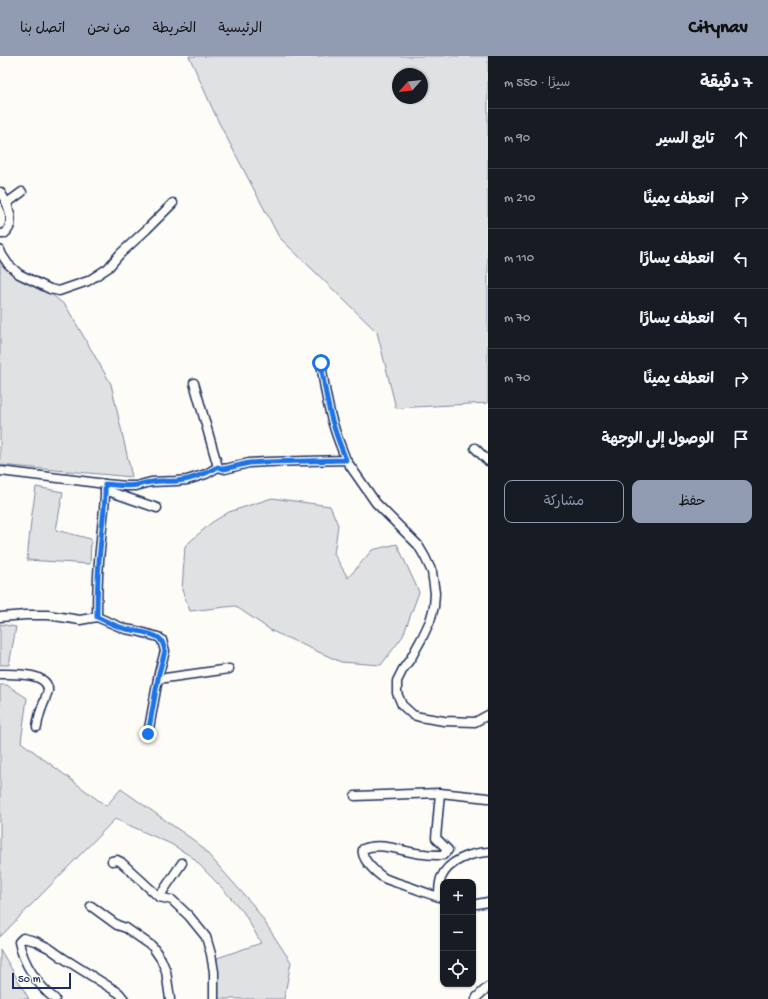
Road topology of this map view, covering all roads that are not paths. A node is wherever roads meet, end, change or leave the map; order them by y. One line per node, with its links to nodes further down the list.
1 (0, 192): 3 (street)
2 (22, 192): 3 (street)
3 (7, 203): 5 (street)
4 (173, 203): 6 (street)
5 (0, 234)
6 (0, 250)
7 (321, 363): 10 (street)
8 (194, 384): 12 (street)
9 (475, 448): 11 (street)
10 (346, 460): 12 (street); 21 (street)
11 (488, 461)
12 (218, 467): 14 (street)
13 (0, 471): 14 (street)
14 (105, 487): 15 (street); 17 (street)
15 (157, 508)
16 (0, 617): 17 (street)
17 (97, 617): 20 (street)
18 (229, 669): 20 (street)
19 (0, 674): 22 (street)
20 (158, 679): 23 (street)
21 (488, 715)
22 (37, 727)
23 (148, 734)
24 (440, 794): 25 (street); 26 (street); 32 (street)
25 (355, 796)
26 (488, 798)
27 (488, 852): 30 (street)
28 (112, 861): 31 (street)
29 (182, 863): 31 (street)
30 (441, 879)
31 (159, 897): 40 (street)
32 (440, 897)
33 (488, 902): 34 (street)
34 (476, 904)
35 (91, 906): 39 (street)
36 (488, 987): 41 (street)
37 (55, 999): 38 (street)
38 (124, 999)
39 (170, 999)
40 (214, 999)
41 (476, 999)

